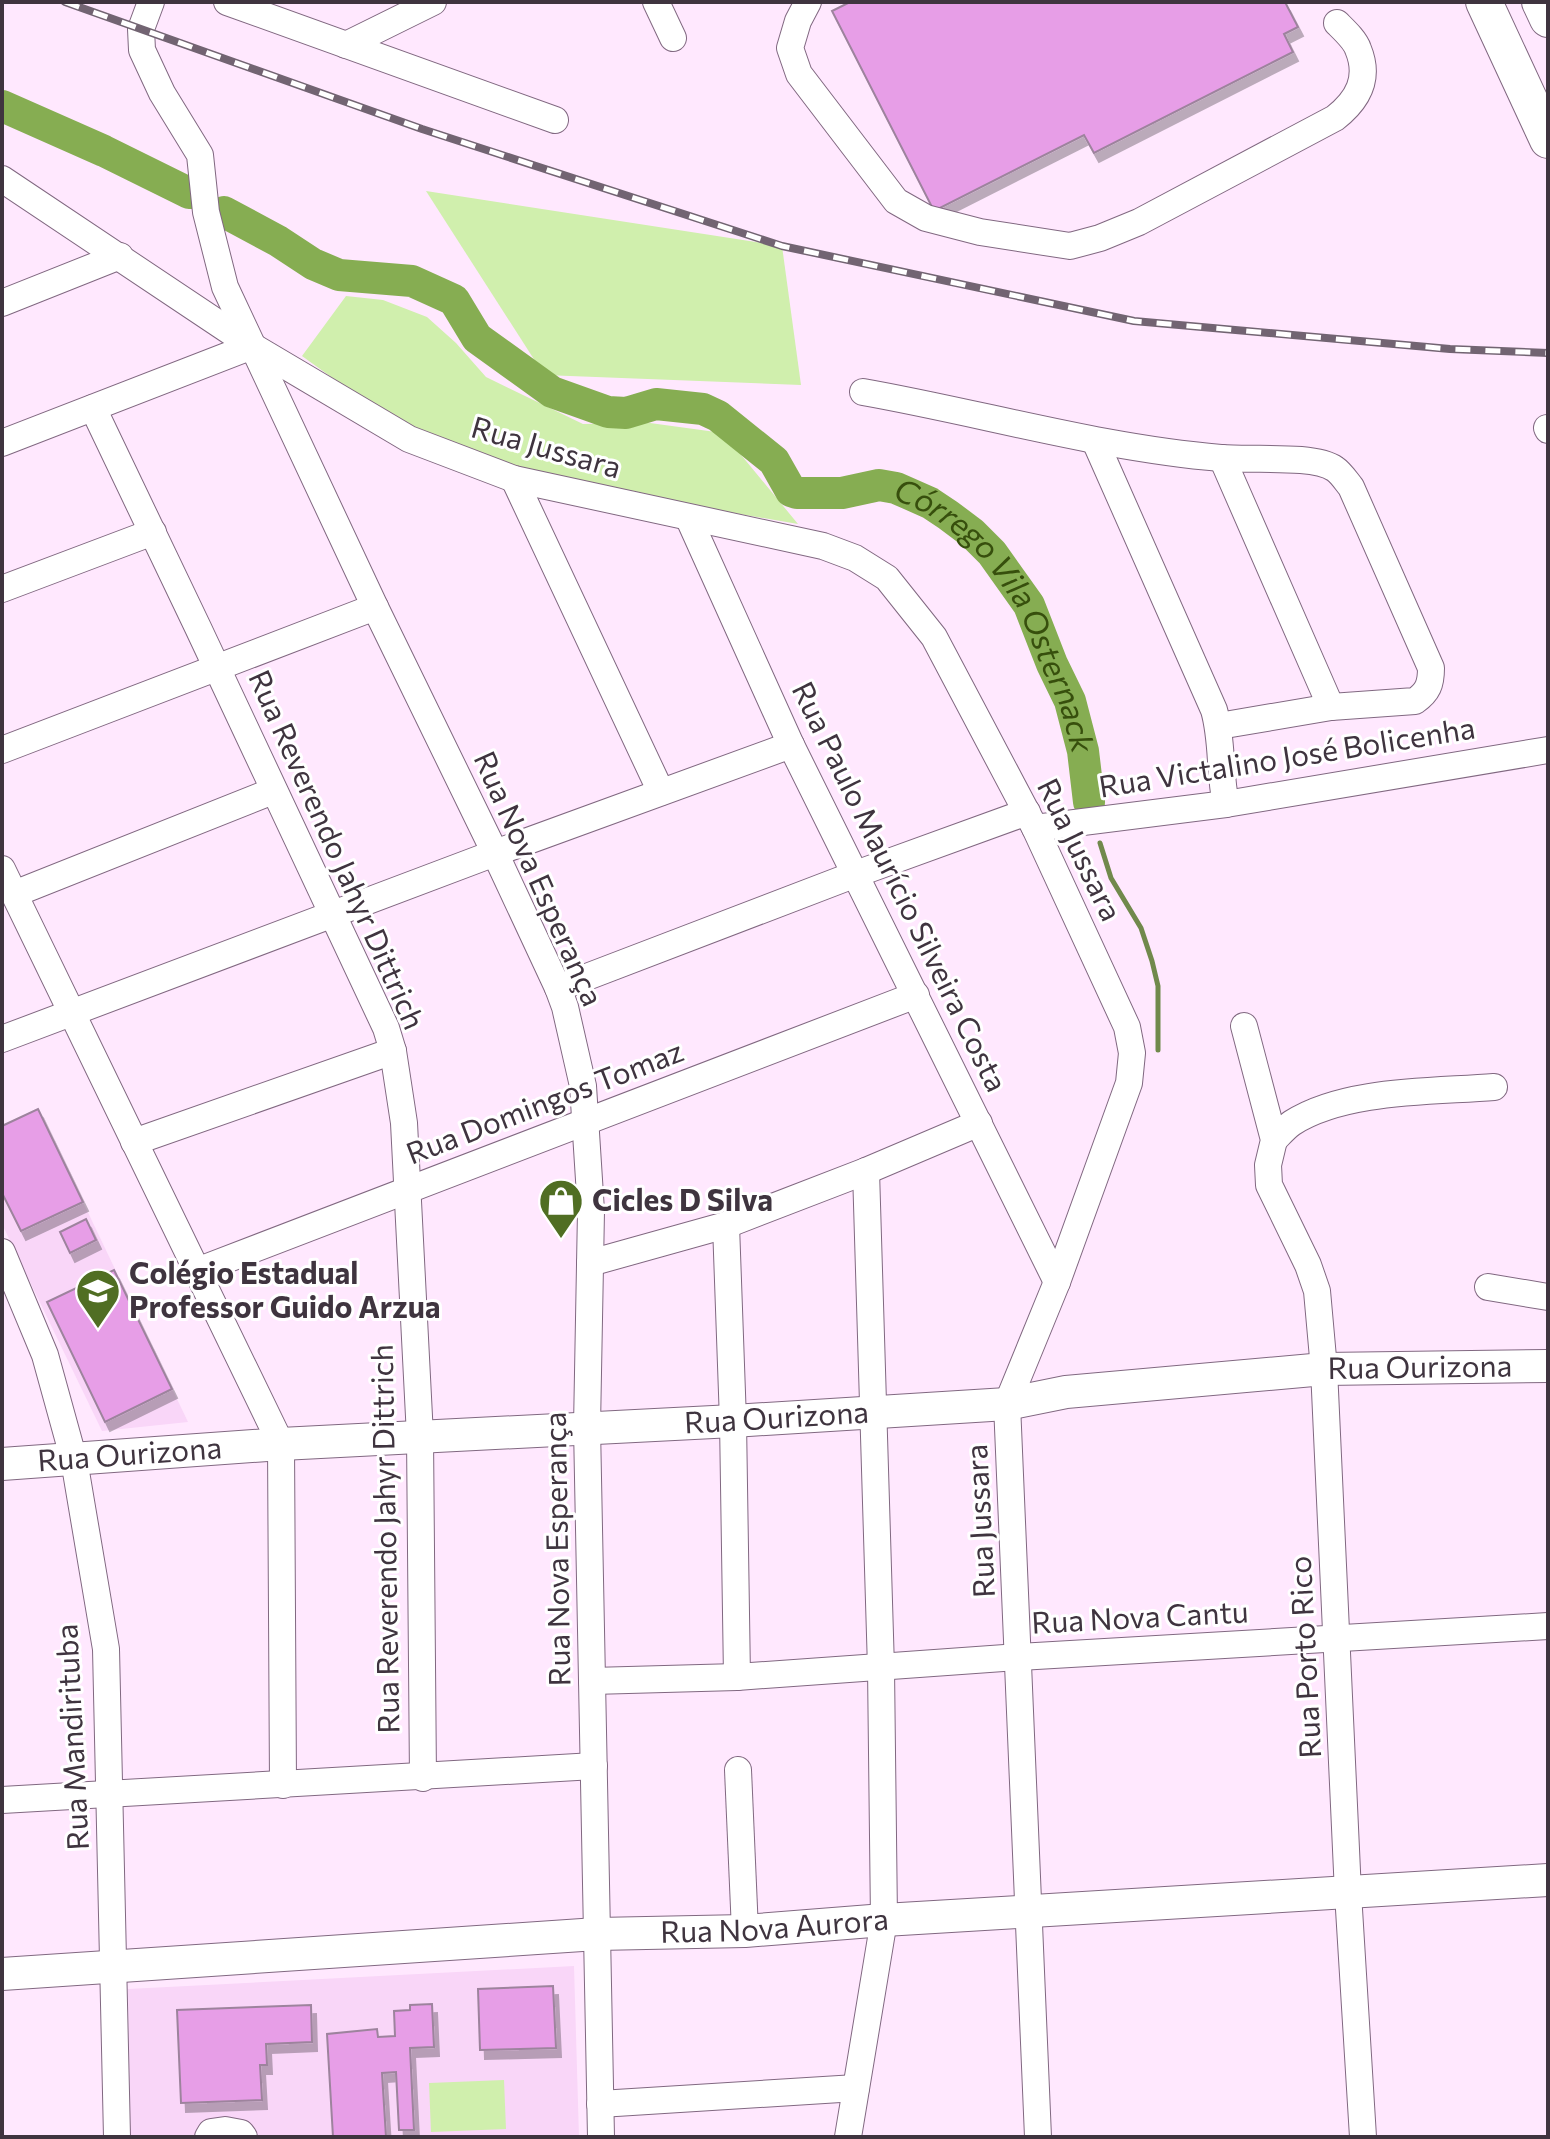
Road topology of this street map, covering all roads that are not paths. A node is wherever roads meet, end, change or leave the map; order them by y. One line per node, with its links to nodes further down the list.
1 (151, 2): 17 (street, Rua Nova Esperança)
2 (227, 2): 11 (street)
3 (433, 2): 11 (street)
4 (656, 2): 10 (street)
5 (808, 2): 9 (street)
6 (1484, 2): 13 (highway)
7 (1540, 2): 8 (highway)
8 (1548, 19)
9 (1337, 23)
10 (673, 38)
11 (346, 45): 12 (street)
12 (555, 120)
13 (1548, 140)
14 (2, 179): 15 (street, Rua Jussara)
15 (120, 256): 16 (street); 17 (street, Rua Jussara)
16 (2, 303)
17 (252, 346): 19 (street); 23 (street, Rua Jussara); 27 (street, Rua Nova Esperança)
18 (863, 392): 20 (street)
19 (93, 408): 21 (street); 25 (street, Rua Reverendo Jahyr Dittrich)
20 (1095, 441): 22 (street); 30 (street)
21 (2, 443)
22 (1222, 458): 29 (street); 29 (street)
23 (514, 479): 24 (street, Rua Jussara); 35 (street)
24 (689, 519): 31 (street, Rua Paulo Maurício Silveira Costa); 37 (street, Rua Jussara)
25 (153, 532): 26 (street); 28 (street, Rua Reverendo Jahyr Dittrich)
26 (2, 589)
27 (375, 607): 28 (street); 38 (street, Rua Nova Esperança)
28 (218, 667): 32 (street); 34 (street, Rua Reverendo Jahyr Dittrich)
29 (1331, 707): 30 (street)
30 (1219, 726): 36 (street)
31 (791, 745): 35 (street); 40 (street, Rua Paulo Maurício Silveira Costa)
32 (2, 750)
33 (1548, 750): 36 (street, Rua Victalino José Bolicenha)
34 (273, 791): 41 (street); 42 (street, Rua Reverendo Jahyr Dittrich)
35 (661, 792): 38 (street)
36 (1226, 804): 37 (street, Rua Victalino José Bolicenha)
37 (1031, 820): 40 (street, Rua Victalino José Bolicenha); 60 (street, Rua Jussara)
38 (495, 853): 42 (street); 43 (street, Rua Nova Esperança)
39 (2, 869): 41 (street)
40 (856, 874): 43 (street, Rua Victalino José Bolicenha); 44 (street, Rua Paulo Maurício Silveira Costa)
41 (14, 894): 45 (street)
42 (333, 915): 45 (street); 48 (street, Rua Reverendo Jahyr Dittrich)
43 (558, 988): 50 (street, Rua Nova Esperança)
44 (916, 995): 50 (street, Rua Domingos Tomaz); 51 (street, Rua Paulo Maurício Silveira Costa)
45 (71, 1012): 47 (street); 53 (street)
46 (1244, 1026): 52 (street)
47 (2, 1039)
48 (393, 1051): 53 (street); 55 (street, Rua Reverendo Jahyr Dittrich)
49 (1494, 1087): 52 (street)
50 (585, 1122): 55 (street, Rua Domingos Tomaz); 58 (street, Rua Nova Esperança)
51 (979, 1123): 54 (street); 60 (street, Rua Paulo Maurício Silveira Costa)
52 (1274, 1140): 65 (street, Rua Porto Rico)
53 (134, 1142): 59 (street)
54 (866, 1171): 56 (street); 67 (street)
55 (406, 1190): 59 (street, Rua Domingos Tomaz); 70 (street, Rua Reverendo Jahyr Dittrich)
56 (726, 1225): 58 (street); 68 (street)
57 (2, 1252): 62 (street, Rua Mandirituba)
58 (590, 1263): 69 (street, Rua Nova Esperança)
59 (197, 1271): 71 (street)
60 (1057, 1282): 66 (street, Rua Jussara)
61 (1488, 1287): 63 (street)
62 (10, 1292): 72 (street, Rua Mandirituba)
63 (1548, 1297)
64 (1548, 1366): 65 (main road, Rua Ourizona)
65 (1324, 1369): 66 (main road, Rua Ourizona); 75 (street, Rua Porto Rico)
66 (1007, 1404): 67 (main road, Rua Ourizona); 76 (street, Rua Jussara)
67 (873, 1412): 68 (main road, Rua Ourizona); 77 (street)
68 (733, 1421): 69 (main road, Rua Ourizona); 78 (street)
69 (587, 1427): 70 (main road, Rua Ourizona); 79 (street, Rua Nova Esperança)
70 (420, 1436): 71 (main road, Rua Ourizona); 82 (street, Rua Reverendo Jahyr Dittrich)
71 (281, 1444): 72 (main road, Rua Ourizona); 83 (street)
72 (74, 1460): 73 (main road, Rua Ourizona); 84 (street, Rua Mandirituba)
73 (2, 1464)
74 (1548, 1626): 75 (street, Rua Nova Cantu)
75 (1337, 1639): 76 (street, Rua Nova Cantu); 87 (street, Rua Porto Rico)
76 (1019, 1657): 77 (street, Rua Nova Cantu); 88 (street, Rua Jussara)
77 (881, 1668): 78 (street, Rua Nova Cantu); 89 (street)
78 (737, 1677): 79 (street, Rua Nova Cantu)
79 (592, 1681): 80 (street, Rua Nova Esperança)
80 (594, 1766): 82 (street); 91 (street, Rua Nova Esperança)
81 (738, 1770): 90 (street)
82 (423, 1778): 83 (street)
83 (283, 1785): 84 (street)
84 (110, 1796): 85 (street); 92 (street, Rua Mandirituba)
85 (2, 1800)
86 (1548, 1880): 87 (main road, Rua Nova Aurora)
87 (1348, 1893): 88 (main road, Rua Nova Aurora); 102 (street, Rua Porto Rico)
88 (1028, 1913): 89 (main road, Rua Nova Aurora); 101 (street, Rua Jussara)
89 (884, 1920): 90 (main road, Rua Nova Aurora); 94 (street)
90 (745, 1931): 91 (main road, Rua Nova Aurora)
91 (597, 1934): 92 (main road, Rua Nova Aurora); 95 (street, Rua Nova Esperança)
92 (113, 1968): 93 (main road, Rua Nova Aurora); 96 (street, Rua Mandirituba)
93 (2, 1974)
94 (856, 2088): 95 (street); 100 (street)
95 (600, 2104): 99 (street, Rua Nova Esperança)
96 (117, 2137)
97 (208, 2137): 98 (street)
98 (244, 2137)
99 (601, 2137)
100 (848, 2137)
101 (1038, 2137)
102 (1363, 2137)

